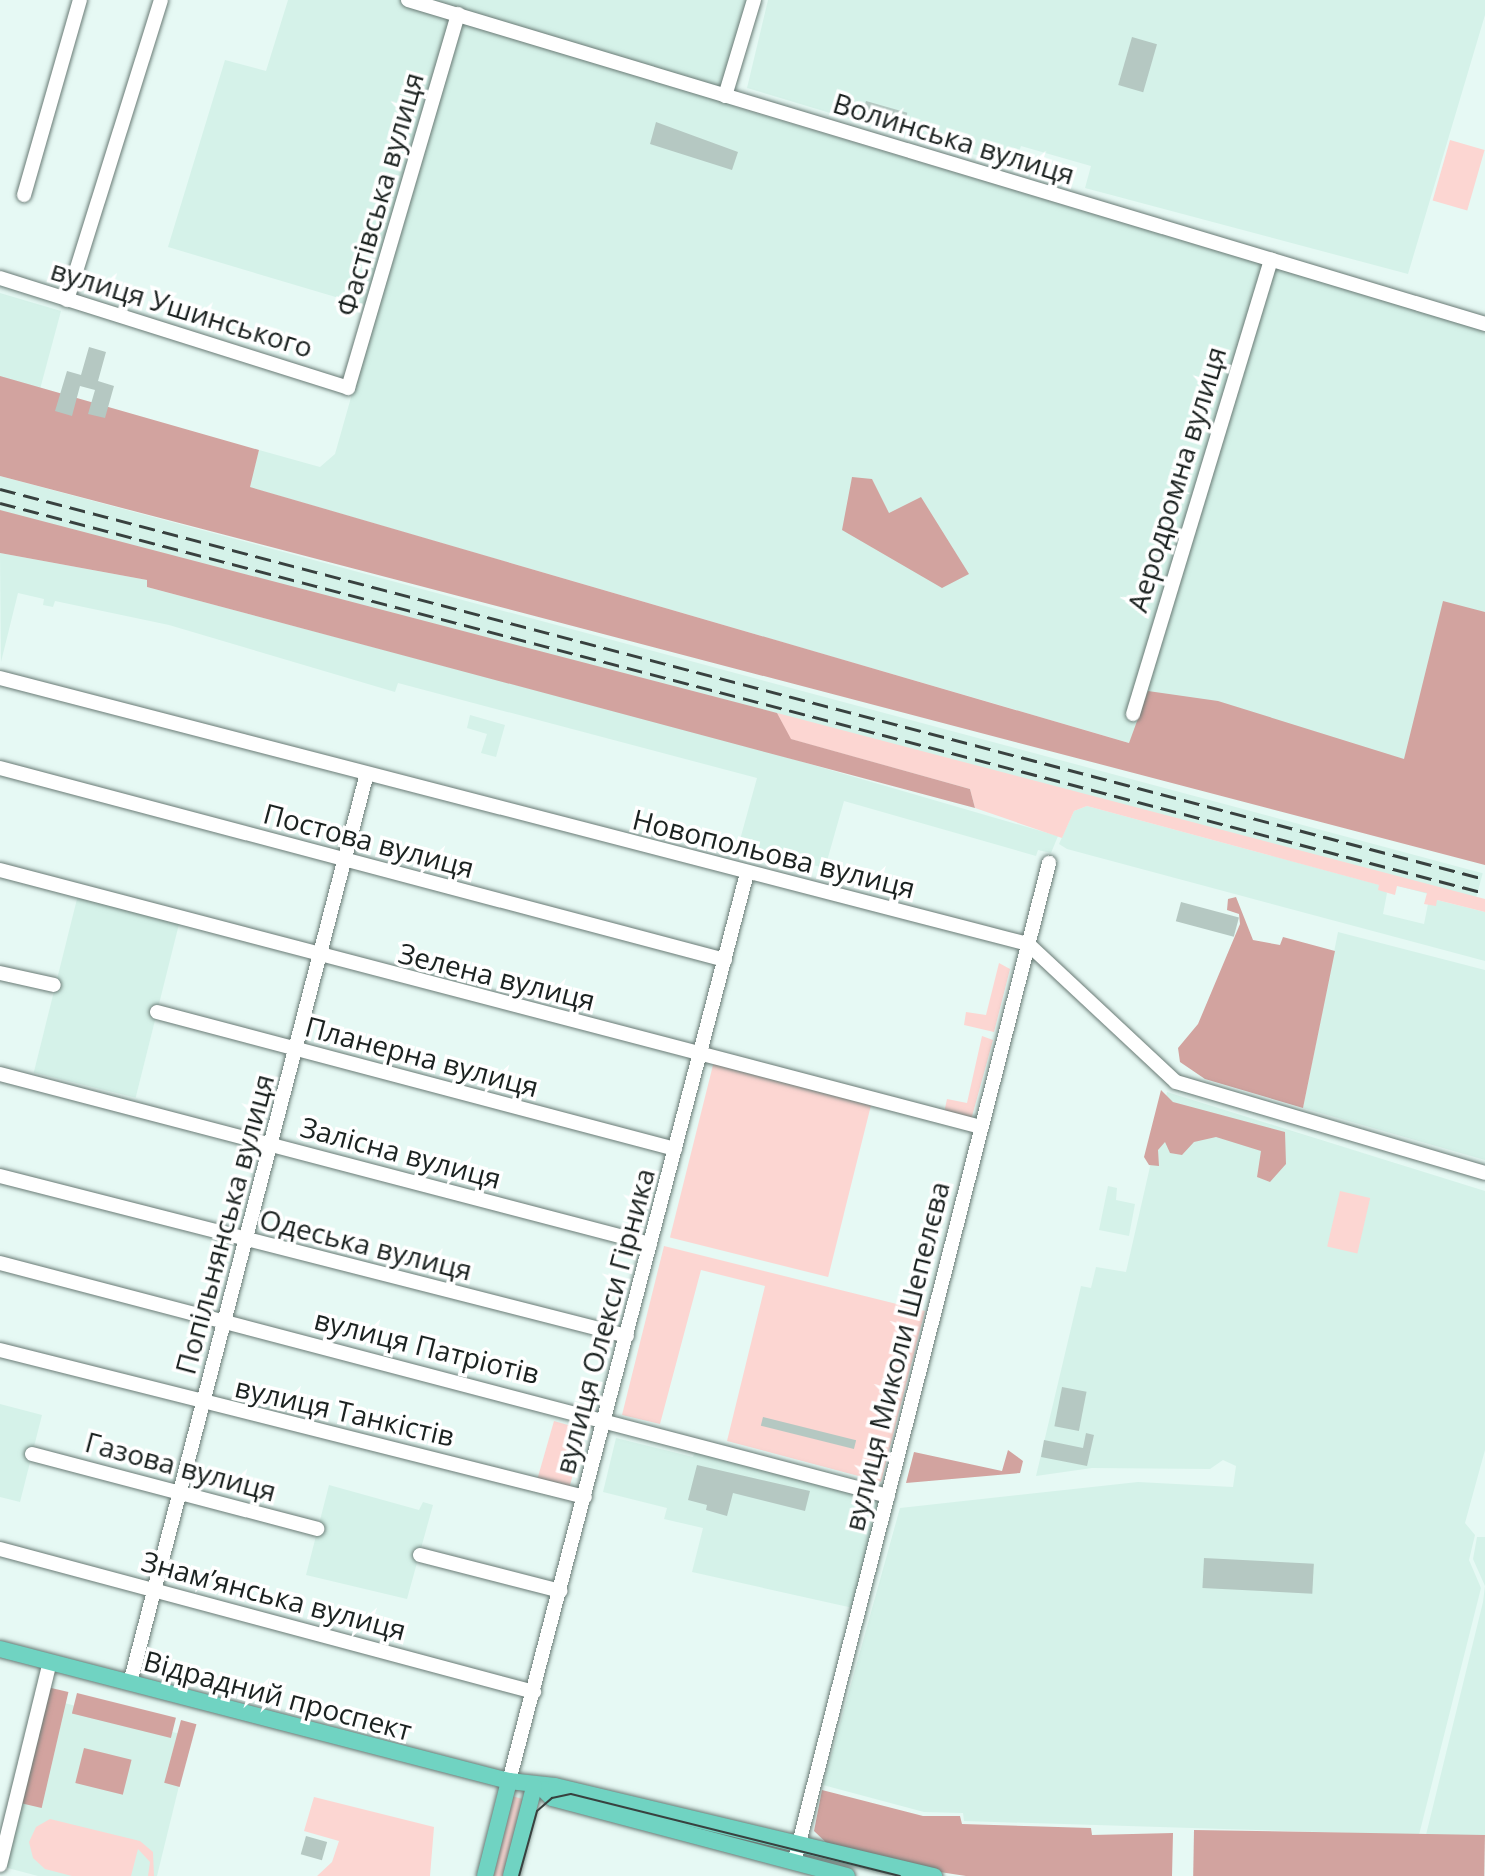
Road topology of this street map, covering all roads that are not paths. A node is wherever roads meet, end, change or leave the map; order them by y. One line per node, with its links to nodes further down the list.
1 (80, 0): 7 (street)
2 (161, 0): 10 (street)
3 (408, 0): 5 (street, Волинська вулиця)
4 (754, 0): 6 (street)
5 (458, 14): 6 (street, Волинська вулиця); 12 (street, Фастівська вулиця)
6 (725, 96): 8 (street, Волинська вулиця)
7 (24, 195)
8 (1271, 260): 11 (street, Волинська вулиця); 14 (street, Аеродромна вулиця)
9 (0, 278): 10 (street, вулиця Ушинського)
10 (67, 300): 12 (street, вулиця Ушинського)
11 (1485, 324)
12 (348, 388)
13 (0, 678): 16 (street, Новопольова вулиця)
14 (1133, 714)
15 (0, 768): 17 (street, Постова вулиця)
16 (366, 777): 17 (street, Попільнянська вулиця); 20 (street, Новопольова вулиця)
17 (347, 861): 22 (street, Попільнянська вулиця); 23 (street, Постова вулиця)
18 (1049, 863): 21 (street, вулиця Миколи Шепелєва)
19 (0, 870): 22 (street, Зелена вулиця)
20 (747, 873): 21 (street, Новопольова вулиця); 23 (street, вулиця Олекси Гірника)
21 (1028, 944): 30 (street, вулиця Миколи Шепелєва); 33 (street, Новопольова вулиця)
22 (321, 957): 27 (street, Попільнянська вулиця); 28 (street, Зелена вулиця)
23 (725, 960): 28 (street, вулиця Олекси Гірника)
24 (0, 973): 25 (street)
25 (54, 985)
26 (157, 1012): 27 (street, Планерна вулиця)
27 (297, 1051): 31 (street, Попільнянська вулиця); 32 (street, Планерна вулиця)
28 (700, 1055): 30 (street, Зелена вулиця); 32 (street, вулиця Олекси Гірника)
29 (0, 1074): 31 (street, Залісна вулиця)
30 (981, 1127): 45 (street, вулиця Миколи Шепелєва)
31 (272, 1145): 35 (street, Попільнянська вулиця); 36 (street, Залісна вулиця)
32 (675, 1149): 36 (street, вулиця Олекси Гірника)
33 (1485, 1173)
34 (0, 1176): 35 (street, Одеська вулиця)
35 (247, 1241): 38 (street, Попільнянська вулиця); 39 (street, Одеська вулиця)
36 (650, 1244): 39 (street, вулиця Олекси Гірника)
37 (0, 1263): 38 (street, вулиця Патріотів)
38 (225, 1324): 41 (street, Попільнянська вулиця); 42 (street, вулиця Патріотів)
39 (627, 1336): 42 (street, вулиця Олекси Гірника)
40 (0, 1350): 41 (street, вулиця Танкістів)
41 (203, 1404): 44 (street, Попільнянська вулиця); 46 (street, вулиця Танкістів)
42 (605, 1417): 45 (street, вулиця Патріотів); 46 (street, вулиця Олекси Гірника)
43 (32, 1454): 44 (street, Газова вулиця)
44 (180, 1494): 47 (street, Газова вулиця); 50 (street, Попільнянська вулиця)
45 (888, 1496): 58 (street, вулиця Миколи Шепелєва)
46 (585, 1497): 51 (street, вулиця Олекси Гірника)
47 (317, 1529)
48 (0, 1549): 50 (street, Знамʼянська вулиця)
49 (420, 1555): 51 (street)
50 (155, 1590): 54 (street, Попільнянська вулиця); 55 (street, Знамʼянська вулиця)
51 (560, 1591): 55 (street, вулиця Олекси Гірника)
52 (0, 1649): 53 (main road, Відрадний проспект)
53 (50, 1662): 54 (main road, Відрадний проспект); 59 (street)
54 (130, 1683): 56 (main road, Відрадний проспект)
55 (534, 1692): 56 (street, вулиця Олекси Гірника)
56 (509, 1781): 57 (main road, Відрадний проспект); 60 (main road)
57 (539, 1788): 58 (main road, Відрадний проспект); 61 (main road)
58 (796, 1854): 62 (main road, Відрадний проспект); 63 (main road, Відрадний проспект)
59 (0, 1865)
60 (485, 1876)
61 (511, 1876)
62 (847, 1876)
63 (934, 1876)

